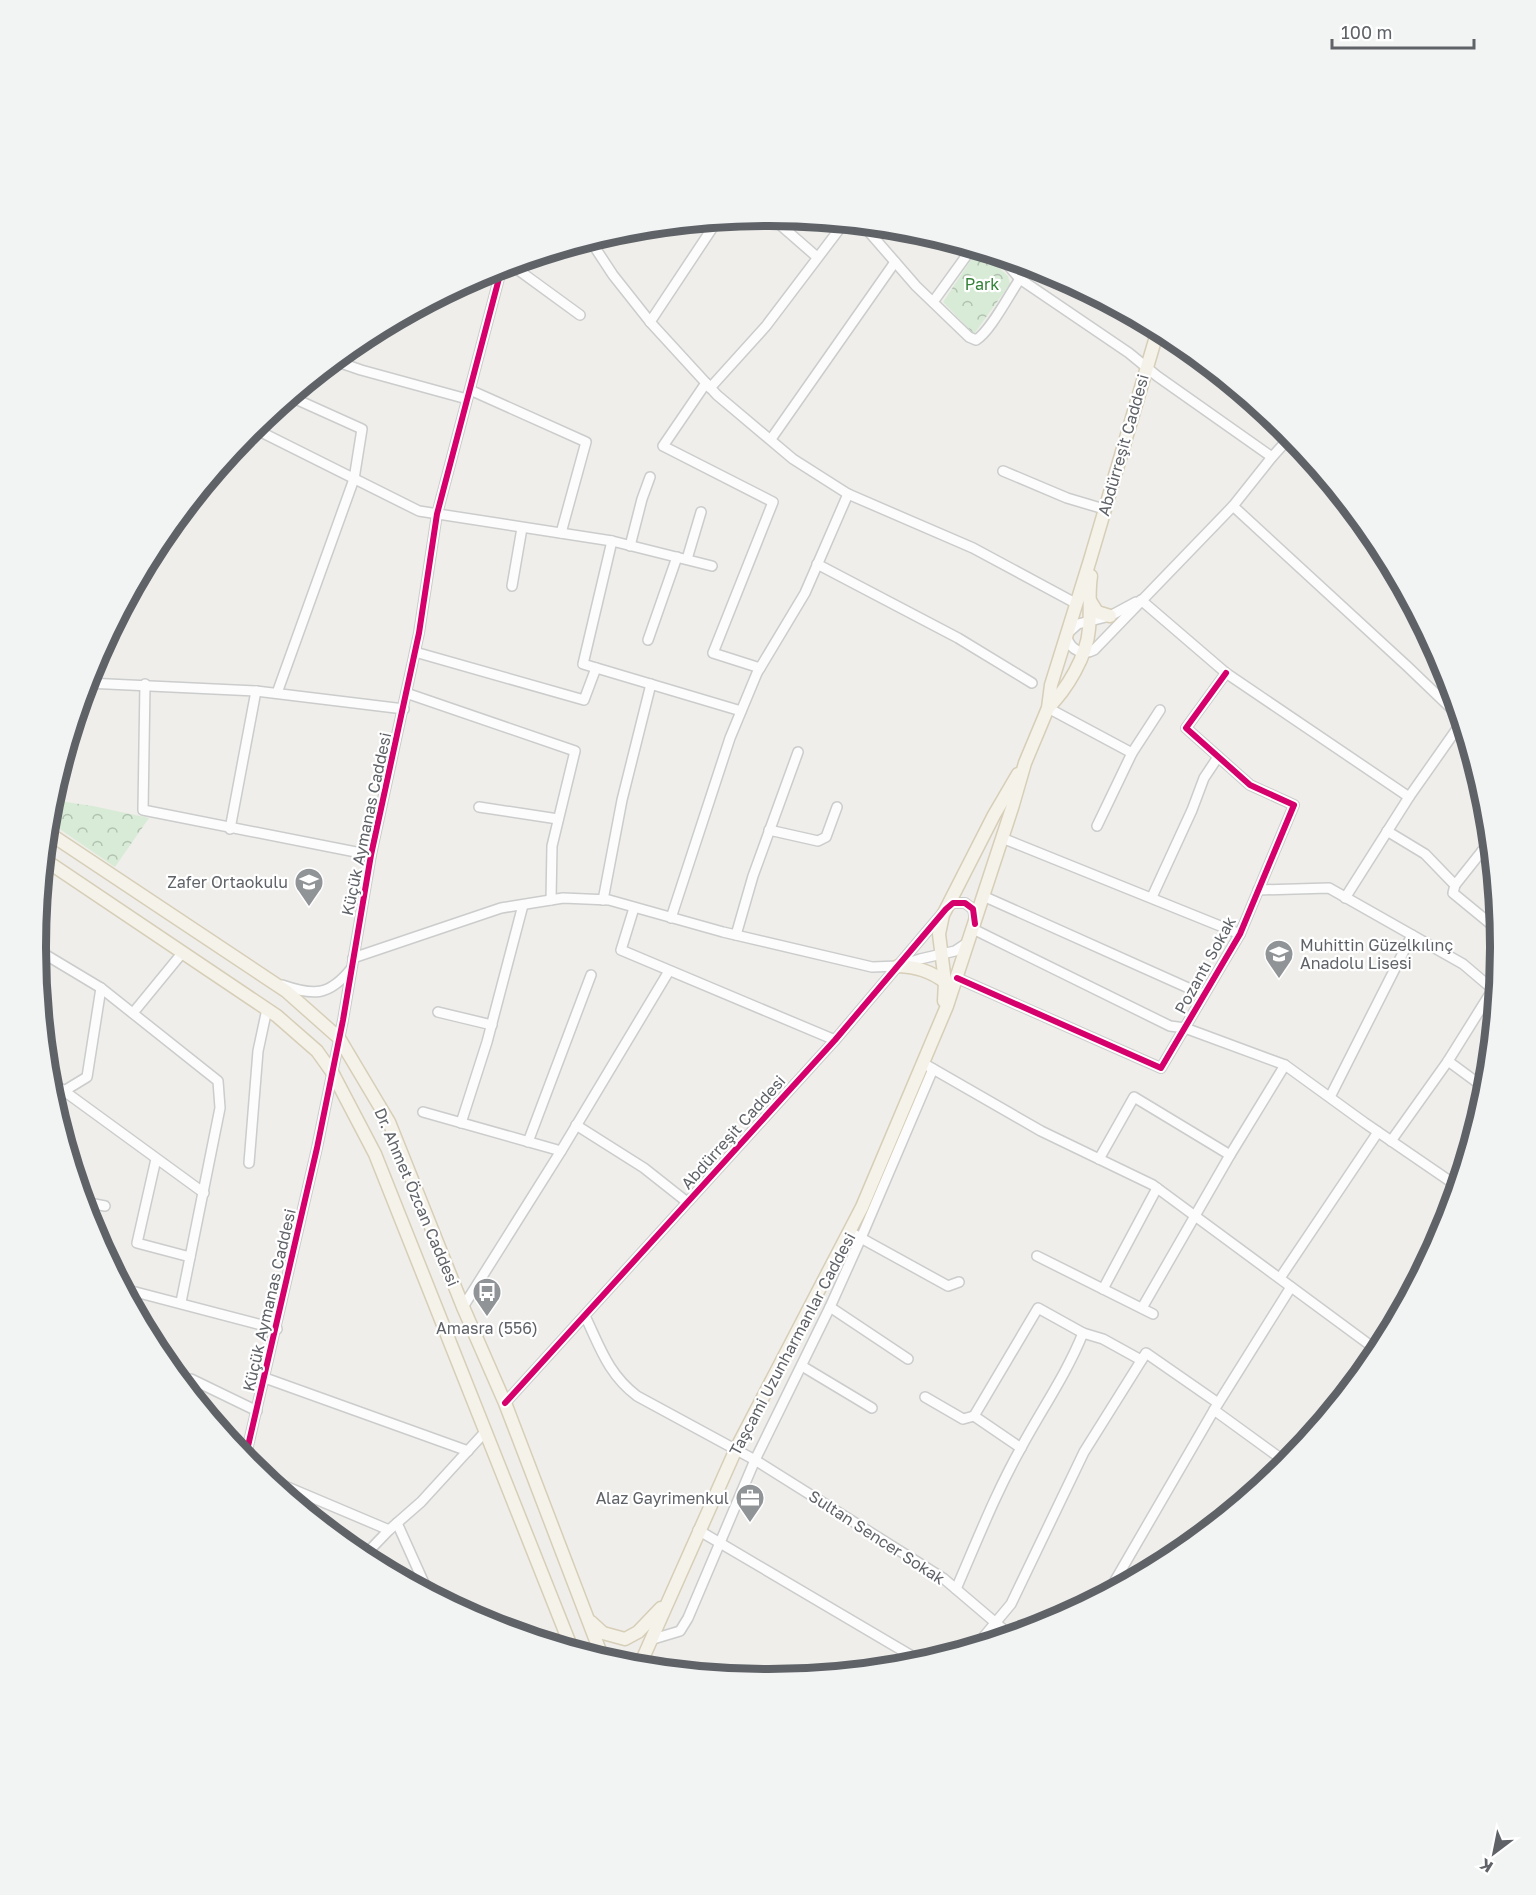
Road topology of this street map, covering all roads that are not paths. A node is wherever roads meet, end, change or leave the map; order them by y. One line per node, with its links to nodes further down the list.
1 (782, 227): 7 (street)
2 (711, 229): 15 (street)
3 (839, 230): 7 (street)
4 (870, 233): 8 (street)
5 (595, 248): 15 (street)
6 (967, 255): 13 (street)
7 (817, 258): 19 (street)
8 (895, 262): 13 (street); 23 (street)
9 (1011, 268): 12 (street)
10 (519, 271): 14 (street)
11 (499, 278): 20 (street, Küçük Aymanas Caddesi)
12 (1020, 279): 13 (street); 18 (street)
13 (933, 302)
14 (580, 315)
15 (650, 322): 19 (street)
16 (1155, 339): 18 (main road, Abdürreşit Caddesi)
17 (344, 364): 20 (street)
18 (1146, 367): 25 (street); 31 (main road, Abdürreşit Caddesi)
19 (708, 385): 23 (street); 53 (street)
20 (469, 394): 33 (street, Küçük Aymanas Caddesi); 35 (street)
21 (298, 400): 28 (street)
22 (262, 433): 28 (street)
23 (771, 439): 29 (street)
24 (1286, 446): 25 (street)
25 (1272, 457): 30 (street)
26 (1003, 471): 31 (street)
27 (650, 477): 37 (street)
28 (354, 479): 33 (street); 60 (street)
29 (848, 494): 40 (street); 45 (street)
30 (1233, 506): 44 (street); 62 (street)
31 (1104, 509): 39 (main road, Abdürreşit Caddesi)
32 (701, 512): 38 (street)
33 (437, 514): 34 (street); 51 (street, Küçük Aymanas Caddesi)
34 (522, 528): 35 (street); 42 (street)
35 (561, 533): 36 (street)
36 (612, 542): 37 (street); 52 (street)
37 (630, 546): 38 (street)
38 (682, 558): 41 (street); 49 (street)
39 (1090, 560): 43 (main road, Abdürreşit Caddesi); 45 (main road, Abdürreşit Caddesi)
40 (817, 564): 53 (street); 56 (street)
41 (712, 566)
42 (512, 586)
43 (1089, 598): 46 (main road); 47 (main road, Abdürreşit Caddesi)
44 (1141, 600): 46 (street); 50 (street); 54 (street)
45 (1077, 604): 48 (main road, Abdürreşit Caddesi)
46 (1110, 616): 47 (street)
47 (1089, 621): 48 (street); 50 (main road, Abdürreşit Caddesi)
48 (1068, 635): 50 (street); 63 (main road, Abdürreşit Caddesi)
49 (648, 640)
50 (1088, 651): 63 (main road, Abdürreşit Caddesi)
51 (415, 652): 52 (street); 61 (street, Küçük Aymanas Caddesi)
52 (596, 668): 58 (street)
53 (760, 668): 66 (street)
54 (1226, 673): 70 (street); 72 (street)
55 (97, 683): 57 (street)
56 (1032, 683)
57 (145, 684): 59 (street); 77 (street)
58 (651, 684): 66 (street); 91 (street)
59 (256, 691): 60 (street); 77 (street)
60 (277, 693): 64 (street)
61 (406, 693): 64 (street, Küçük Aymanas Caddesi); 75 (street)
62 (1447, 704)
63 (1048, 708): 69 (street); 71 (main road, Abdürreşit Caddesi)
64 (404, 709): 83 (street, Küçük Aymanas Caddesi)
65 (1160, 710): 69 (street)
66 (741, 711): 95 (street)
67 (1456, 731): 72 (street)
68 (798, 752): 78 (street)
69 (1132, 753): 76 (street)
70 (1218, 757): 86 (street, Pozantı Sokak); 88 (street)
71 (1025, 763): 81 (main road, Abdürreşit Caddesi); 94 (main road, Abdürreşit Caddesi)
72 (1409, 797): 79 (street)
73 (479, 807): 75 (street)
74 (837, 807): 78 (street)
75 (558, 819): 90 (street)
76 (1097, 826)
77 (231, 829): 83 (street)
78 (770, 830): 99 (street)
79 (1387, 831): 85 (street); 89 (street)
80 (55, 838): 110 (main road, Dr. Ahmet Özcan Caddesi)
81 (1002, 838): 87 (main road, Abdürreşit Caddesi); 88 (street)
82 (1482, 851): 85 (street)
83 (371, 855): 104 (street, Küçük Aymanas Caddesi)
84 (52, 865): 101 (main road, Dr. Ahmet Özcan Caddesi)
85 (1455, 885): 96 (street)
86 (1258, 890): 89 (street); 98 (street, Pozantı Sokak)
87 (983, 896): 97 (main road, Abdürreşit Caddesi); 113 (street)
88 (1152, 897): 98 (street)
89 (1345, 898): 100 (street)
90 (551, 900): 91 (street); 92 (street)
91 (603, 900): 93 (street)
92 (524, 904): 104 (street); 118 (street)
93 (634, 908): 95 (street); 107 (street)
94 (946, 909): 97 (street); 102 (main road, Taşcami Uzunharmanlar Caddesi); 105 (street, Abdürreşit Caddesi)
95 (671, 918): 99 (street)
96 (1489, 923)
97 (972, 931): 102 (street); 109 (main road, Taşcami Uzunharmanlar Caddesi); 119 (street)
98 (1240, 934): 113 (street, Pozantı Sokak)
99 (736, 935): 105 (street)
100 (1412, 935): 111 (street); 129 (street)
101 (183, 952): 115 (main road, Dr. Ahmet Özcan Caddesi); 117 (street)
102 (942, 954): 105 (street); 109 (main road, Taşcami Uzunharmanlar Caddesi)
103 (46, 955): 112 (street)
104 (353, 958): 106 (street, Küçük Aymanas Caddesi)
105 (898, 966): 109 (main road); 121 (street, Abdürreşit Caddesi)
106 (351, 969): 110 (street); 120 (street, Küçük Aymanas Caddesi)
107 (669, 971): 121 (street); 132 (street)
108 (591, 975): 135 (street)
109 (951, 980): 119 (street, Pozantı Sokak); 124 (main road, Taşcami Uzunharmanlar Caddesi)
110 (274, 982): 120 (main road, Dr. Ahmet Özcan Caddesi)
111 (1488, 985)
112 (101, 988): 117 (street); 128 (street)
113 (1204, 995): 119 (street, Pozantı Sokak)
114 (1487, 1000): 122 (street)
115 (267, 1009): 125 (main road, Dr. Ahmet Özcan Caddesi); 140 (street)
116 (438, 1012): 118 (street)
117 (133, 1013): 143 (street)
118 (492, 1025): 131 (street)
119 (1185, 1028): 123 (street)
120 (339, 1038): 125 (street, Küçük Aymanas Caddesi); 158 (main road, Dr. Ahmet Özcan Caddesi)
121 (835, 1040): 144 (street, Abdürreşit Caddesi)
122 (1449, 1061): 126 (street); 134 (street)
123 (1285, 1065): 129 (street); 137 (street)
124 (928, 1066): 139 (street); 148 (main road, Taşcami Uzunharmanlar Caddesi); 149 (street)
125 (332, 1072): 163 (street, Küçük Aymanas Caddesi); 177 (main road, Dr. Ahmet Özcan Caddesi)
126 (1477, 1082)
127 (60, 1089): 128 (street)
128 (64, 1092): 138 (street)
129 (1330, 1098): 133 (street)
130 (423, 1112): 131 (street)
131 (460, 1123): 135 (street)
132 (576, 1125): 136 (street); 144 (street)
133 (1378, 1132): 134 (street); 152 (street)
134 (1391, 1141): 141 (street)
135 (528, 1142): 136 (street)
136 (561, 1151): 158 (street)
137 (1230, 1155): 139 (street); 147 (street)
138 (156, 1159): 143 (street); 151 (street)
139 (1099, 1159): 142 (street)
140 (249, 1163)
141 (1450, 1181)
142 (1158, 1188): 147 (street); 155 (street)
143 (204, 1193): 151 (street)
144 (687, 1202): 162 (street, Abdürreşit Caddesi)
145 (94, 1204): 146 (street)
146 (105, 1206)
147 (1195, 1215): 152 (street); 160 (street)
148 (850, 1232): 149 (street); 180 (main road, Taşcami Uzunharmanlar Caddesi)
149 (861, 1238): 153 (street); 159 (street)
150 (1037, 1256): 155 (street)
151 (190, 1257): 157 (street)
152 (1280, 1278): 154 (street)
153 (959, 1282)
154 (1292, 1287): 165 (street); 173 (street)
155 (1103, 1289): 160 (street)
156 (134, 1291): 157 (street)
157 (181, 1302): 163 (street)
158 (463, 1307): 172 (main road, Dr. Ahmet Özcan Caddesi)
159 (830, 1307): 166 (street); 168 (street)
160 (1142, 1308): 161 (street)
161 (1153, 1314)
162 (585, 1316): 172 (street, Abdürreşit Caddesi); 180 (street, Sultan Sencer Sokak)
163 (277, 1329): 169 (street, Küçük Aymanas Caddesi)
164 (1083, 1333): 167 (street); 176 (street); 179 (street)
165 (1370, 1345)
166 (908, 1359)
167 (1141, 1360): 173 (street); 194 (street)
168 (802, 1366): 174 (street); 183 (street)
169 (265, 1378): 175 (street, Küçük Aymanas Caddesi); 181 (street)
170 (190, 1379): 175 (street)
171 (925, 1397): 176 (street)
172 (505, 1403): 193 (main road, Dr. Ahmet Özcan Caddesi)
173 (1216, 1406): 182 (street); 189 (street)
174 (872, 1408)
175 (257, 1411): 178 (street, Küçük Aymanas Caddesi)
176 (974, 1416): 179 (street)
177 (485, 1432): 181 (street); 197 (main road, Dr. Ahmet Özcan Caddesi)
178 (248, 1447)
179 (1021, 1448): 191 (street)
180 (736, 1449): 183 (street, Sultan Sencer Sokak); 186 (main road, Taşcami Uzunharmanlar Caddesi)
181 (468, 1450): 185 (street)
182 (1279, 1457)
183 (755, 1460): 187 (street); 191 (street, Sultan Sencer Sokak)
184 (288, 1486): 185 (street)
185 (393, 1526): 188 (street); 190 (street)
186 (698, 1530): 187 (street); 192 (main road, Taşcami Uzunharmanlar Caddesi)
187 (719, 1542): 198 (street); 200 (street)
188 (371, 1549)
189 (1116, 1579)
190 (422, 1580)
191 (956, 1589): 194 (street, Sultan Sencer Sokak)
192 (668, 1600): 193 (main road); 198 (main road, Taşcami Uzunharmanlar Caddesi)
193 (587, 1618): 199 (main road, Dr. Ahmet Özcan Caddesi)
194 (995, 1623): 195 (street, Sultan Sencer Sokak); 196 (street)
195 (1003, 1630)
196 (985, 1635)
197 (569, 1640)
198 (650, 1640): 201 (main road, Taşcami Uzunharmanlar Caddesi)
199 (599, 1648)
200 (910, 1655)
201 (643, 1658)

